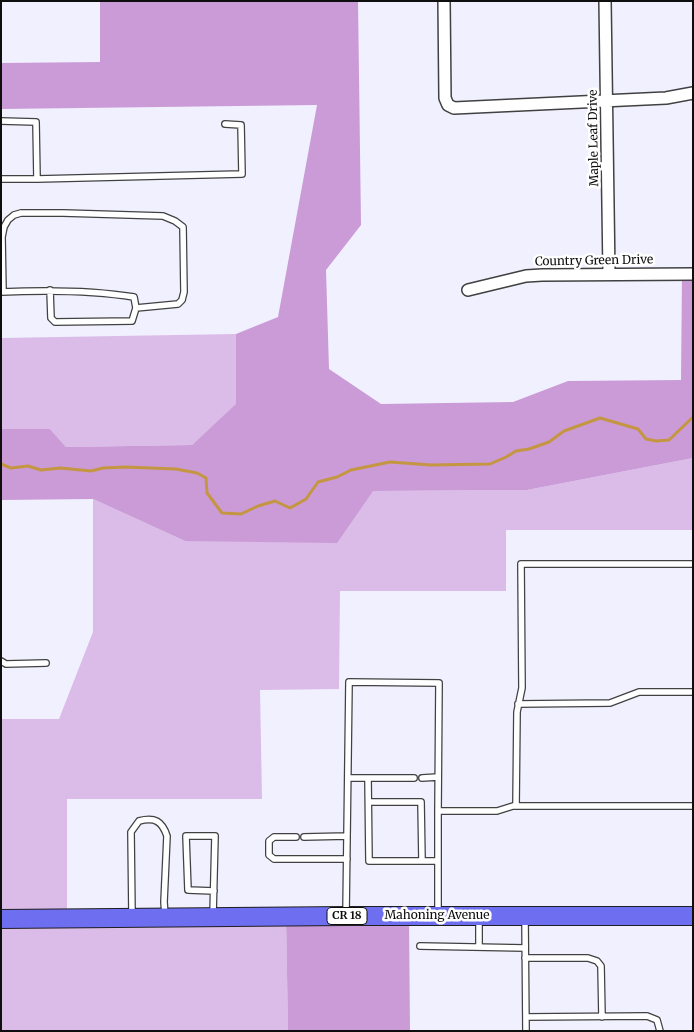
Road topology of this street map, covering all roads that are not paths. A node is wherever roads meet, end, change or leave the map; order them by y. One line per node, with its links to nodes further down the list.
1 (444, 1): 4 (street)
2 (605, 1): 4 (street, Maple Leaf Drive)
3 (693, 93): 4 (street)
4 (607, 100): 9 (street, Maple Leaf Drive)
5 (1, 122): 8 (lane)
6 (225, 124): 8 (lane)
7 (1, 179): 8 (lane)
8 (37, 179)
9 (609, 274): 10 (street, Country Green Drive); 12 (street, Country Green Drive)
10 (693, 274)
11 (50, 290): 13 (lane); 14 (lane); 14 (lane)
12 (468, 290)
13 (2, 292): 14 (lane)
14 (136, 308)
15 (693, 564): 19 (lane)
16 (1, 661): 17 (lane)
17 (46, 663)
18 (693, 692): 19 (lane)
19 (518, 704): 26 (lane)
20 (438, 777): 21 (lane); 24 (lane); 28 (lane)
21 (348, 778): 22 (lane); 31 (lane)
22 (368, 778): 23 (lane); 25 (lane)
23 (414, 778)
24 (422, 778)
25 (368, 802): 33 (lane); 33 (lane)
26 (516, 806): 27 (lane); 28 (lane)
27 (693, 806)
28 (438, 811): 34 (lane)
29 (296, 836): 32 (lane)
30 (304, 836): 31 (lane)
31 (347, 836): 32 (lane)
32 (347, 859): 36 (lane)
33 (422, 861): 34 (lane)
34 (438, 861): 37 (lane)
35 (214, 891): 35 (lane); 42 (lane)
36 (346, 916): 37 (main road, Mahoning Avenue / CR 18); 42 (main road, Mahoning Avenue / CR 18)
37 (438, 916): 38 (main road, Mahoning Avenue / CR 18)
38 (479, 916): 39 (main road, Mahoning Avenue / CR 18); 46 (lane)
39 (524, 916): 40 (main road, Mahoning Avenue / CR 18); 47 (lane)
40 (693, 916)
41 (165, 917): 42 (main road, Mahoning Avenue / CR 18); 44 (main road, Mahoning Avenue / CR 18); 44 (lane)
42 (213, 917)
43 (1, 918): 44 (main road, Mahoning Avenue / CR 18)
44 (132, 918)
45 (420, 946): 46 (lane)
46 (479, 947): 47 (lane)
47 (525, 948): 48 (lane)
48 (525, 958): 49 (lane); 50 (lane)
49 (526, 1017): 50 (lane); 51 (lane)
50 (602, 1017): 52 (lane)
51 (526, 1031)
52 (660, 1031)

